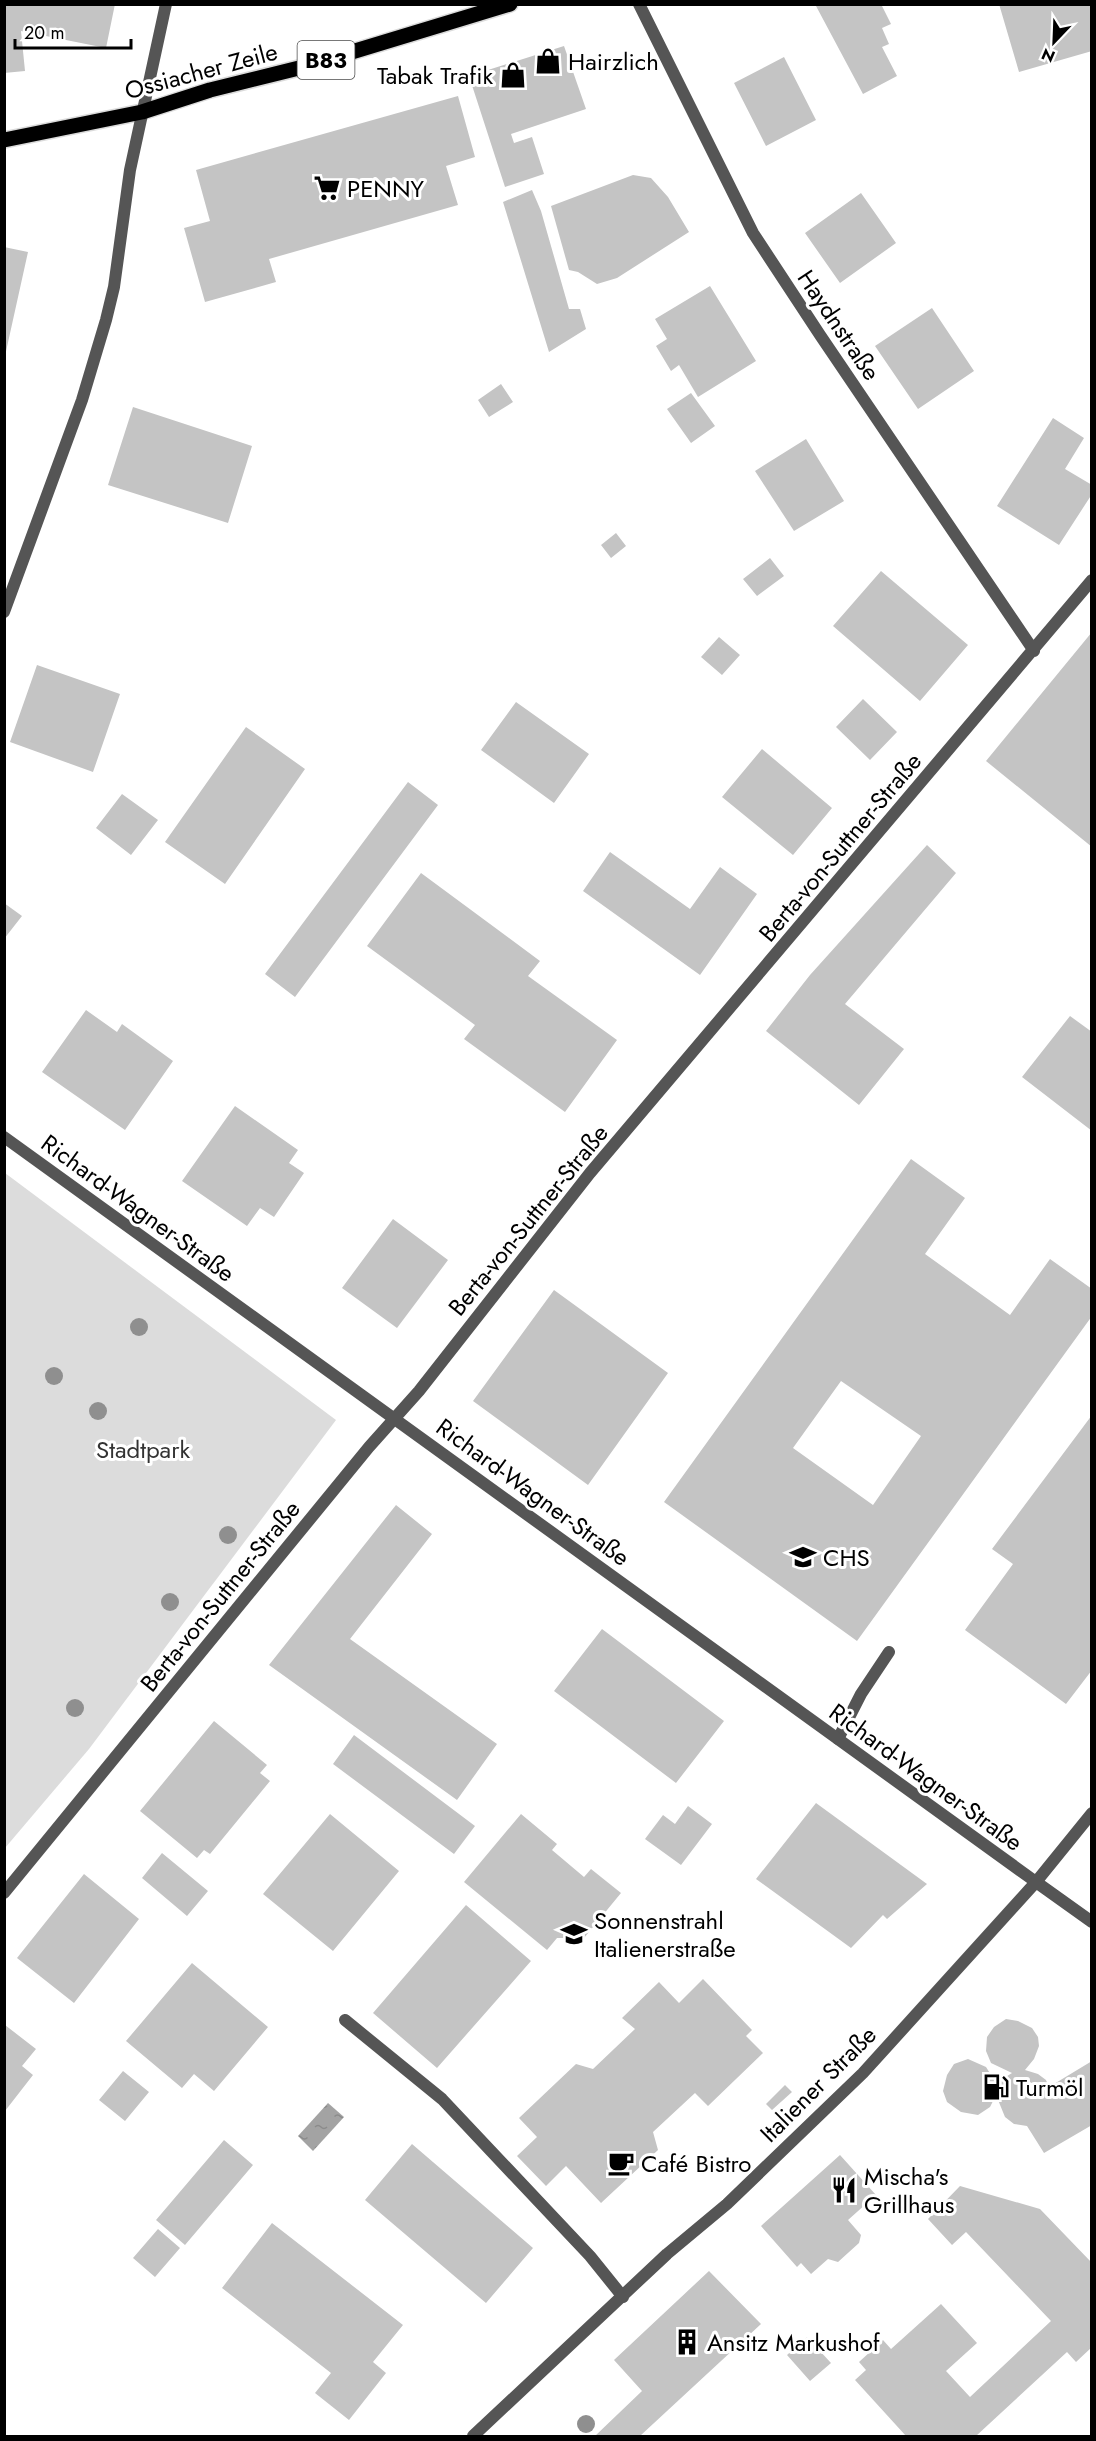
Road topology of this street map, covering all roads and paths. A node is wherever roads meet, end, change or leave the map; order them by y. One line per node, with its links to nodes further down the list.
1 (166, 4): 4 (street)
2 (510, 4): 4 (main road, Ossiacher Zeile / B83)
3 (639, 4): 8 (street, Haydnstraße)
4 (142, 112): 5 (main road, Ossiacher Zeile / B83); 7 (street)
5 (4, 140)
6 (1092, 580): 8 (street, Berta-von-Suttner-Straße)
7 (4, 612)
8 (1034, 651): 10 (street, Berta-von-Suttner-Straße)
9 (4, 1137): 10 (street, Richard-Wagner-Straße)
10 (393, 1418): 12 (street, Richard-Wagner-Straße); 15 (street, Berta-von-Suttner-Straße)
11 (889, 1652): 12 (street)
12 (838, 1739): 14 (street, Richard-Wagner-Straße)
13 (1092, 1813): 14 (street, Italiener Straße)
14 (1036, 1882): 16 (street, Richard-Wagner-Straße); 18 (street, Italiener Straße)
15 (4, 1893)
16 (1092, 1922)
17 (345, 2020): 18 (street)
18 (623, 2297): 19 (street, Italiener Straße)
19 (473, 2436)

